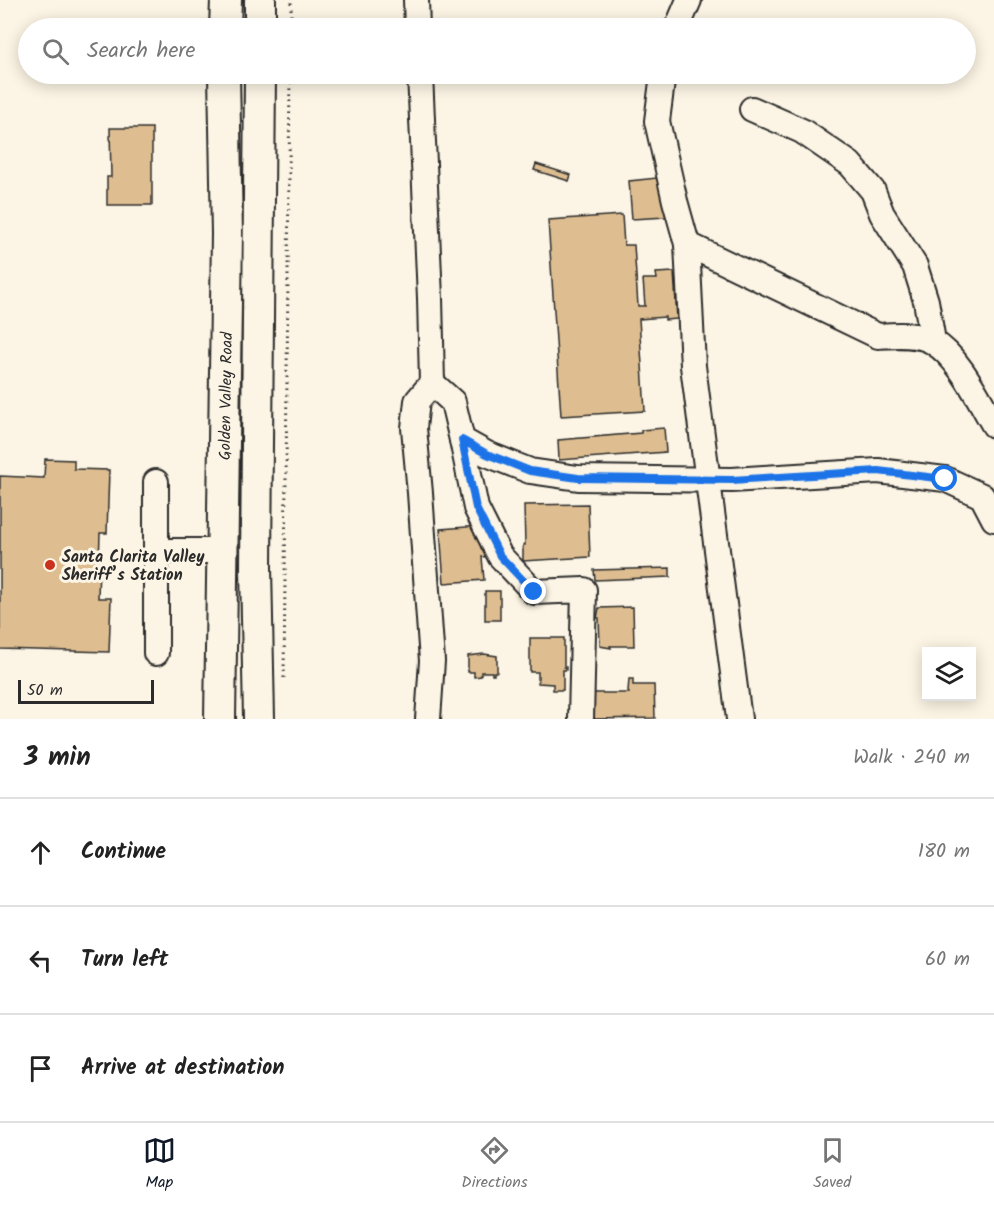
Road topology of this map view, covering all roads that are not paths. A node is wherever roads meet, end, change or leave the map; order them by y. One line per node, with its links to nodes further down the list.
1 (226, 0): 5 (main road)
2 (260, 0): 6 (main road)
3 (416, 0): 7 (lane)
4 (689, 0): 8 (lane)
5 (225, 18)
6 (260, 18)
7 (417, 18)
8 (681, 18)
9 (224, 84): 23 (main road, Golden Valley Road)
10 (260, 84): 26 (main road, Golden Valley Road)
11 (420, 84): 16 (lane)
12 (662, 84): 14 (lane)
13 (752, 109): 15 (lane)
14 (687, 244): 15 (lane); 19 (lane)
15 (933, 341): 17 (lane)
16 (432, 383): 18 (lane); 27 (lane)
17 (994, 425)
18 (462, 440): 19 (lane); 28 (lane)
19 (706, 480): 21 (lane); 29 (lane)
20 (156, 482): 22 (lane)
21 (991, 507)
22 (156, 551): 23 (lane); 24 (lane)
23 (223, 551): 25 (main road, Golden Valley Road)
24 (156, 653)
25 (220, 719)
26 (259, 719)
27 (428, 719)
28 (581, 719)
29 (739, 719)

